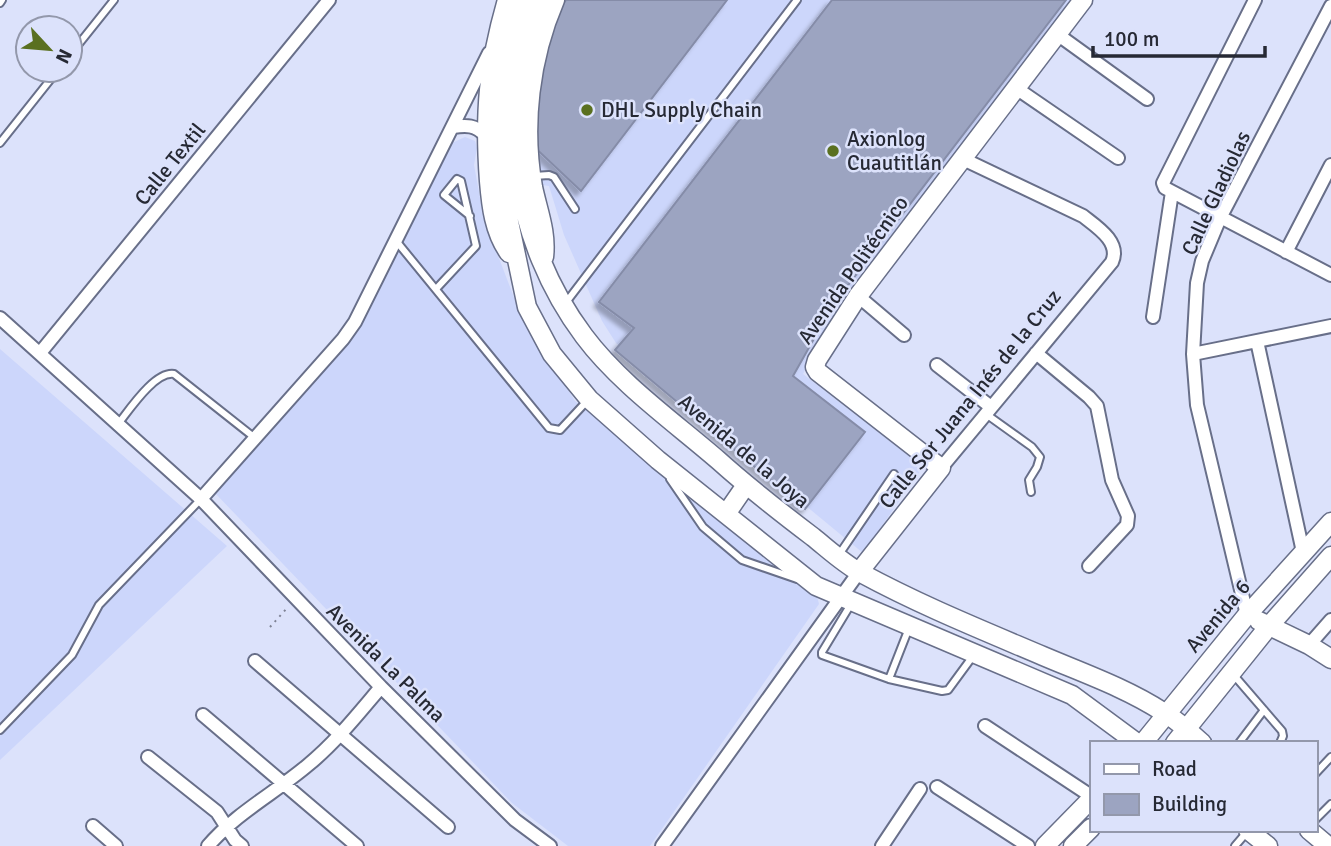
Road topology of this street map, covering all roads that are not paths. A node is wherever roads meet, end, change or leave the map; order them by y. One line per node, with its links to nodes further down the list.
1 (114, 0): 12 (lane)
2 (329, 0): 42 (street, Calle Textil)
3 (507, 0): 13 (main road)
4 (521, 0): 25 (main road, Avenida de la Joya)
5 (537, 0): 25 (main road, Avenida de la Joya)
6 (555, 0): 23 (main road)
7 (797, 0): 36 (lane)
8 (1083, 0): 11 (main road, Avenida Politécnico)
9 (1255, 0): 24 (street)
10 (1331, 5): 28 (street, Calle Gladiolas)
11 (1057, 34): 15 (main road, Avenida Politécnico); 16 (street)
12 (84, 38)
13 (495, 43): 17 (street); 18 (main road)
14 (47, 84): 19 (lane)
15 (1016, 88): 20 (main road, Avenida Politécnico); 21 (street)
16 (1147, 99)
17 (453, 127): 18 (street); 29 (street)
18 (485, 135): 31 (main road)
19 (0, 143)
20 (961, 158): 35 (main road, Avenida Politécnico); 43 (street, Calle Sor Juana Inés de la Cruz)
21 (1118, 158)
22 (1331, 165): 30 (street)
23 (532, 176): 26 (lane); 32 (main road)
24 (1168, 188): 28 (street); 37 (street)
25 (512, 199): 31 (main road, Avenida de la Joya); 32 (main road, Avenida de la Joya)
26 (575, 209)
27 (470, 216): 27 (lane); 34 (lane)
28 (1220, 218): 30 (street); 44 (street, Calle Gladiolas)
29 (397, 242): 34 (lane); 49 (street)
30 (1286, 252): 33 (street)
31 (517, 264): 46 (main road, Avenida de la Joya)
32 (543, 264): 36 (main road, Avenida de la Joya)
33 (1331, 275)
34 (436, 289): 46 (lane)
35 (858, 296): 40 (street); 51 (main road, Avenida Politécnico)
36 (564, 306): 53 (main road, Avenida de la Joya)
37 (1153, 317)
38 (0, 318): 42 (street, Avenida La Palma)
39 (1331, 326): 41 (street)
40 (904, 335)
41 (1257, 341): 44 (street); 58 (street)
42 (40, 353): 48 (street, Avenida La Palma)
43 (1036, 354): 47 (street, Calle Sor Juana Inés de la Cruz); 61 (street)
44 (1193, 354): 65 (street, Calle Gladiolas)
45 (937, 365): 47 (street)
46 (589, 399): 50 (main road, Avenida de la Joya)
47 (988, 411): 51 (street, Calle Sor Juana Inés de la Cruz); 54 (lane)
48 (118, 424): 49 (lane); 55 (street, Avenida La Palma)
49 (255, 438): 55 (street)
50 (657, 460): 56 (main road, Avenida de la Joya); 63 (lane)
51 (941, 468): 62 (main road, Calle Sor Juana Inés de la Cruz)
52 (894, 474): 59 (lane)
53 (746, 485): 56 (main road); 59 (main road, Avenida de la Joya)
54 (1031, 492)
55 (201, 499): 77 (street, Avenida La Palma); 82 (lane)
56 (726, 514): 63 (main road, Avenida de la Joya)
57 (1331, 522): 58 (main road, Avenida 6)
58 (1303, 552): 65 (main road, Avenida 6)
59 (838, 556): 62 (main road, Avenida de la Joya)
60 (1331, 556): 70 (main road)
61 (1089, 566)
62 (859, 572): 64 (street); 79 (main road, Avenida de la Joya)
63 (816, 586): 64 (main road, Avenida de la Joya)
64 (846, 600): 66 (street); 68 (lane); 69 (main road, Avenida de la Joya)
65 (1247, 615): 70 (main road); 79 (main road, Avenida 6)
66 (825, 618): 68 (lane); 111 (street)
67 (1331, 620): 71 (street)
68 (838, 625): 76 (lane)
69 (910, 626): 72 (main road, Avenida de la Joya); 76 (lane)
70 (1269, 626): 71 (main road); 75 (main road)
71 (1309, 645): 73 (main road)
72 (974, 654): 76 (lane); 85 (main road, Avenida de la Joya)
73 (1331, 659)
74 (255, 661): 83 (street)
75 (1232, 673): 78 (lane); 84 (main road)
76 (889, 679)
77 (381, 687): 83 (street); 110 (street, Avenida La Palma)
78 (1264, 710): 87 (lane); 88 (lane)
79 (1167, 714): 84 (main road, Avenida de la Joya); 86 (main road, Avenida 6)
80 (203, 715): 92 (street)
81 (985, 726): 95 (street)
82 (0, 730)
83 (340, 734): 92 (street); 101 (street)
84 (1181, 736)
85 (1134, 741)
86 (1145, 741)
87 (1241, 741)
88 (1281, 741)
89 (148, 757): 100 (street)
90 (1331, 757): 91 (lane)
91 (1317, 772)
92 (284, 783): 100 (street); 109 (street)
93 (937, 788): 112 (street)
94 (919, 789): 105 (street)
95 (1090, 796)
96 (1090, 798): 113 (main road)
97 (1331, 804): 98 (lane)
98 (1317, 818)
99 (93, 826): 106 (street)
100 (225, 827): 107 (street); 108 (street)
101 (448, 827)
102 (1090, 829): 114 (main road)
103 (1246, 832): 115 (lane)
104 (1250, 832): 116 (main road)
105 (887, 844)
106 (116, 846)
107 (208, 846)
108 (242, 846)
109 (357, 846)
110 (550, 846)
111 (662, 846)
112 (1028, 846)
113 (1045, 846)
114 (1073, 846)
115 (1235, 846)
116 (1268, 846)

